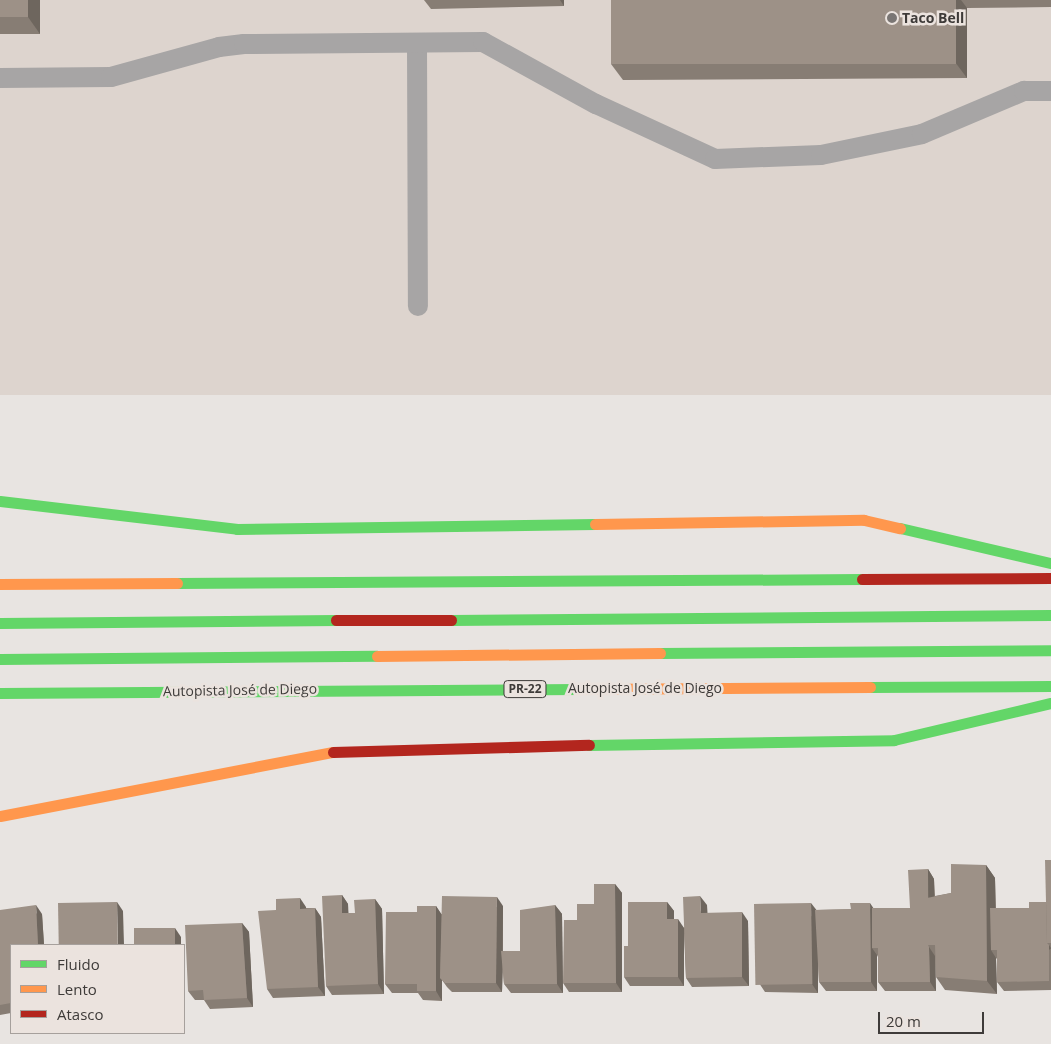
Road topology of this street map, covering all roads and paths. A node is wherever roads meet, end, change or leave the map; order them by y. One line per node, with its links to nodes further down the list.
1 (417, 44): 2 (lane); 3 (lane); 4 (lane)
2 (0, 78)
3 (1051, 91)
4 (418, 306)
5 (0, 501): 6 (highway)
6 (1051, 563)
7 (1051, 578): 8 (highway)
8 (0, 584)
9 (1051, 615): 10 (highway)
10 (0, 624)
11 (1051, 650): 12 (highway)
12 (0, 660)
13 (1051, 686): 14 (highway, Autopista José de Diego / PR-22)
14 (0, 694)
15 (1051, 703): 16 (highway)
16 (0, 816)

